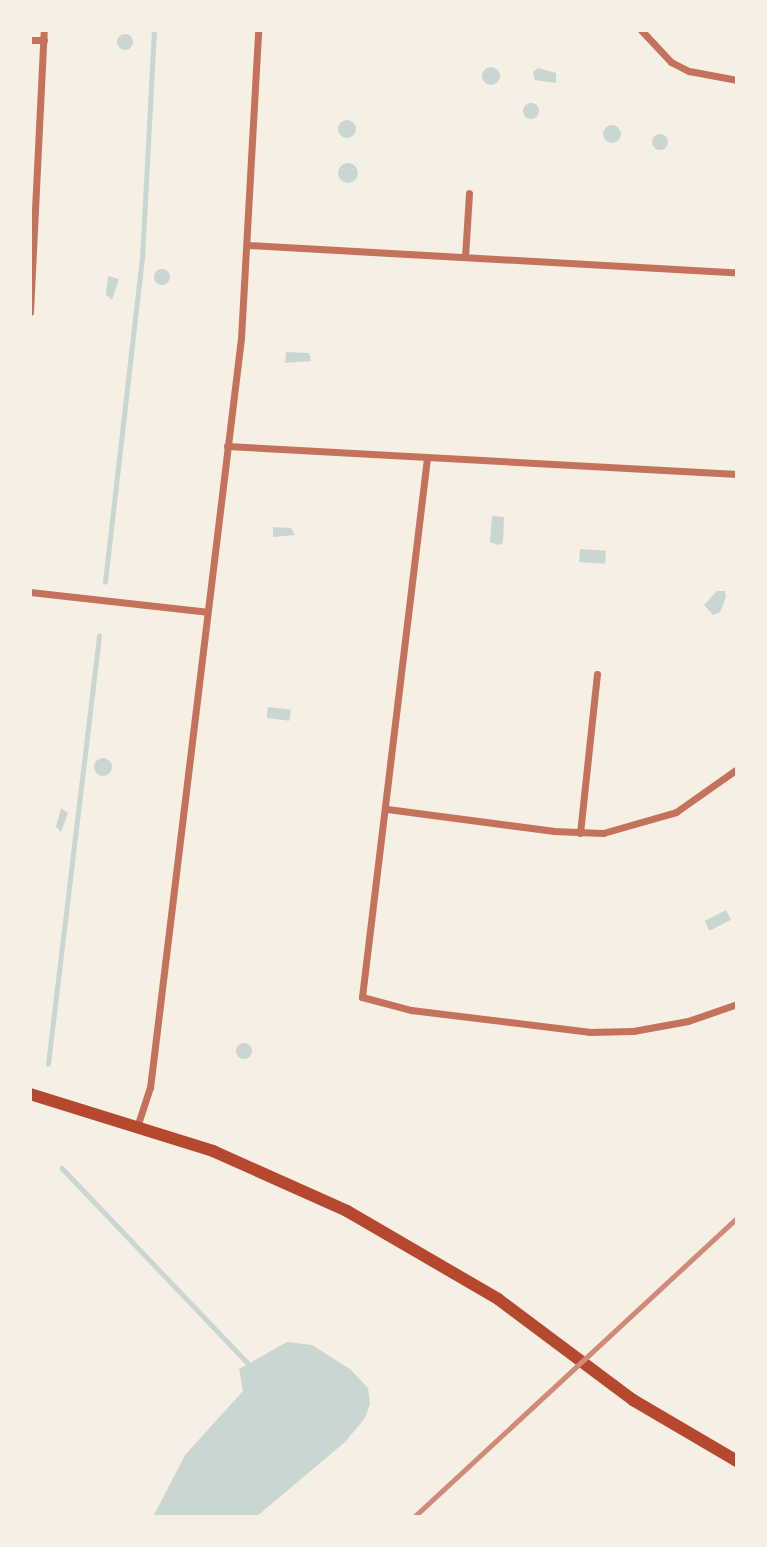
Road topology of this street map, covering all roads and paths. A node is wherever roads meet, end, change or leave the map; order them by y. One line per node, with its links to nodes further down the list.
1 (44, 30): 5 (street)
2 (258, 30): 8 (street)
3 (641, 30): 6 (street)
4 (30, 40): 5 (street)
5 (44, 40): 9 (street)
6 (737, 80)
7 (469, 193): 10 (street)
8 (247, 245): 10 (street); 13 (street)
9 (32, 247): 12 (street)
10 (465, 257): 11 (street)
11 (737, 272)
12 (30, 312)
13 (228, 446): 14 (street); 17 (street)
14 (427, 458): 15 (street); 20 (street)
15 (737, 474)
16 (30, 592): 17 (street)
17 (207, 612): 24 (street)
18 (597, 674): 21 (street)
19 (737, 769): 21 (street)
20 (387, 809): 21 (street); 22 (street)
21 (580, 833)
22 (737, 1003)
23 (30, 1094): 24 (main road)
24 (138, 1124): 25 (main road)
25 (737, 1461)

